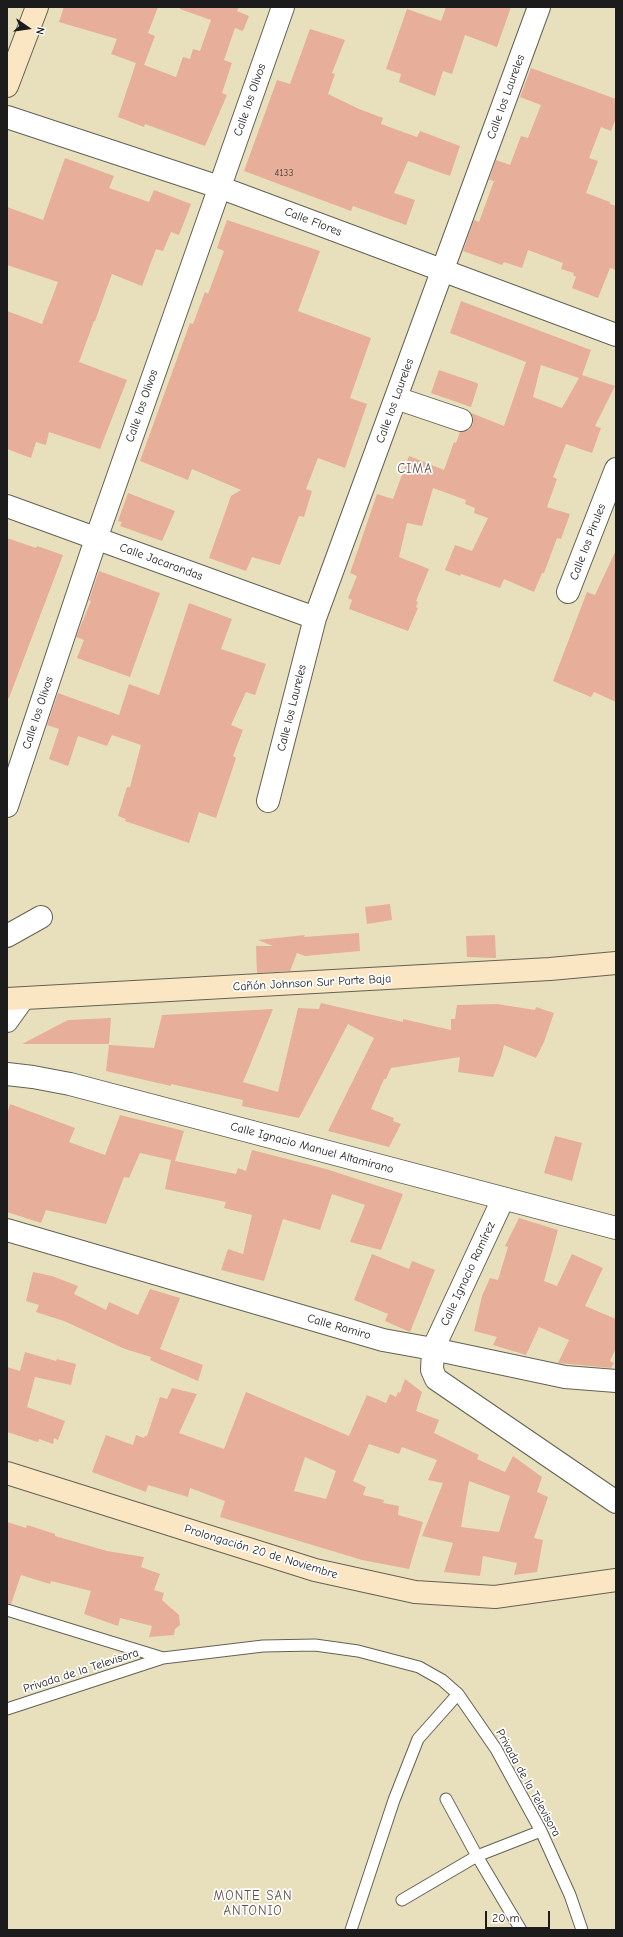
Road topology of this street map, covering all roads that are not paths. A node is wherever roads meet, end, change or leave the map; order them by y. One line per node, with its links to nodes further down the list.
1 (37, 7): 4 (main road)
2 (282, 7): 6 (street, Calle los Olivos)
3 (539, 7): 7 (street, Calle los Laureles)
4 (7, 86)
5 (7, 118): 6 (street, Calle Flores)
6 (219, 187): 7 (street, Calle Flores); 13 (street, Calle los Olivos)
7 (443, 270): 8 (street, Calle Flores); 9 (street, Calle los Laureles)
8 (616, 336)
9 (396, 398): 10 (street); 15 (street, Calle los Laureles)
10 (461, 420)
11 (616, 469): 14 (street, Calle los Pirules)
12 (7, 506): 13 (street, Calle Jacarandas)
13 (96, 539): 15 (street, Calle Jacarandas); 17 (street, Calle los Olivos)
14 (568, 592)
15 (315, 618): 16 (street, Calle los Laureles)
16 (268, 801)
17 (7, 806)
18 (41, 917): 19 (street)
19 (7, 936)
20 (616, 963): 21 (main road, Cañón Johnson Sur Parte Baja)
21 (15, 1000): 22 (street)
22 (7, 1021)
23 (7, 1074): 24 (street, Calle Ignacio Manuel Altamirano)
24 (503, 1199): 25 (street, Calle Ignacio Manuel Altamirano); 27 (street, Calle Ignacio Ramírez)
25 (616, 1228)
26 (7, 1230): 27 (street, Calle Ramiro)
27 (433, 1349): 28 (street, Calle Ramiro); 30 (street)
28 (616, 1381)
29 (7, 1473): 31 (main road, Prolongación 20 de Noviembre)
30 (616, 1502)
31 (614, 1582)
32 (7, 1610): 33 (lane, Privada de la Televisora)
33 (163, 1658): 34 (lane, Privada de la Televisora); 35 (lane, Privada de la Televisora)
34 (458, 1694): 37 (lane, Privada de la Televisora); 40 (lane)
35 (7, 1708)
36 (446, 1799): 38 (lane)
37 (541, 1831): 38 (lane); 42 (lane, Privada de la Televisora)
38 (477, 1856): 39 (lane); 41 (lane)
39 (402, 1900)
40 (351, 1930)
41 (521, 1930)
42 (582, 1930)

